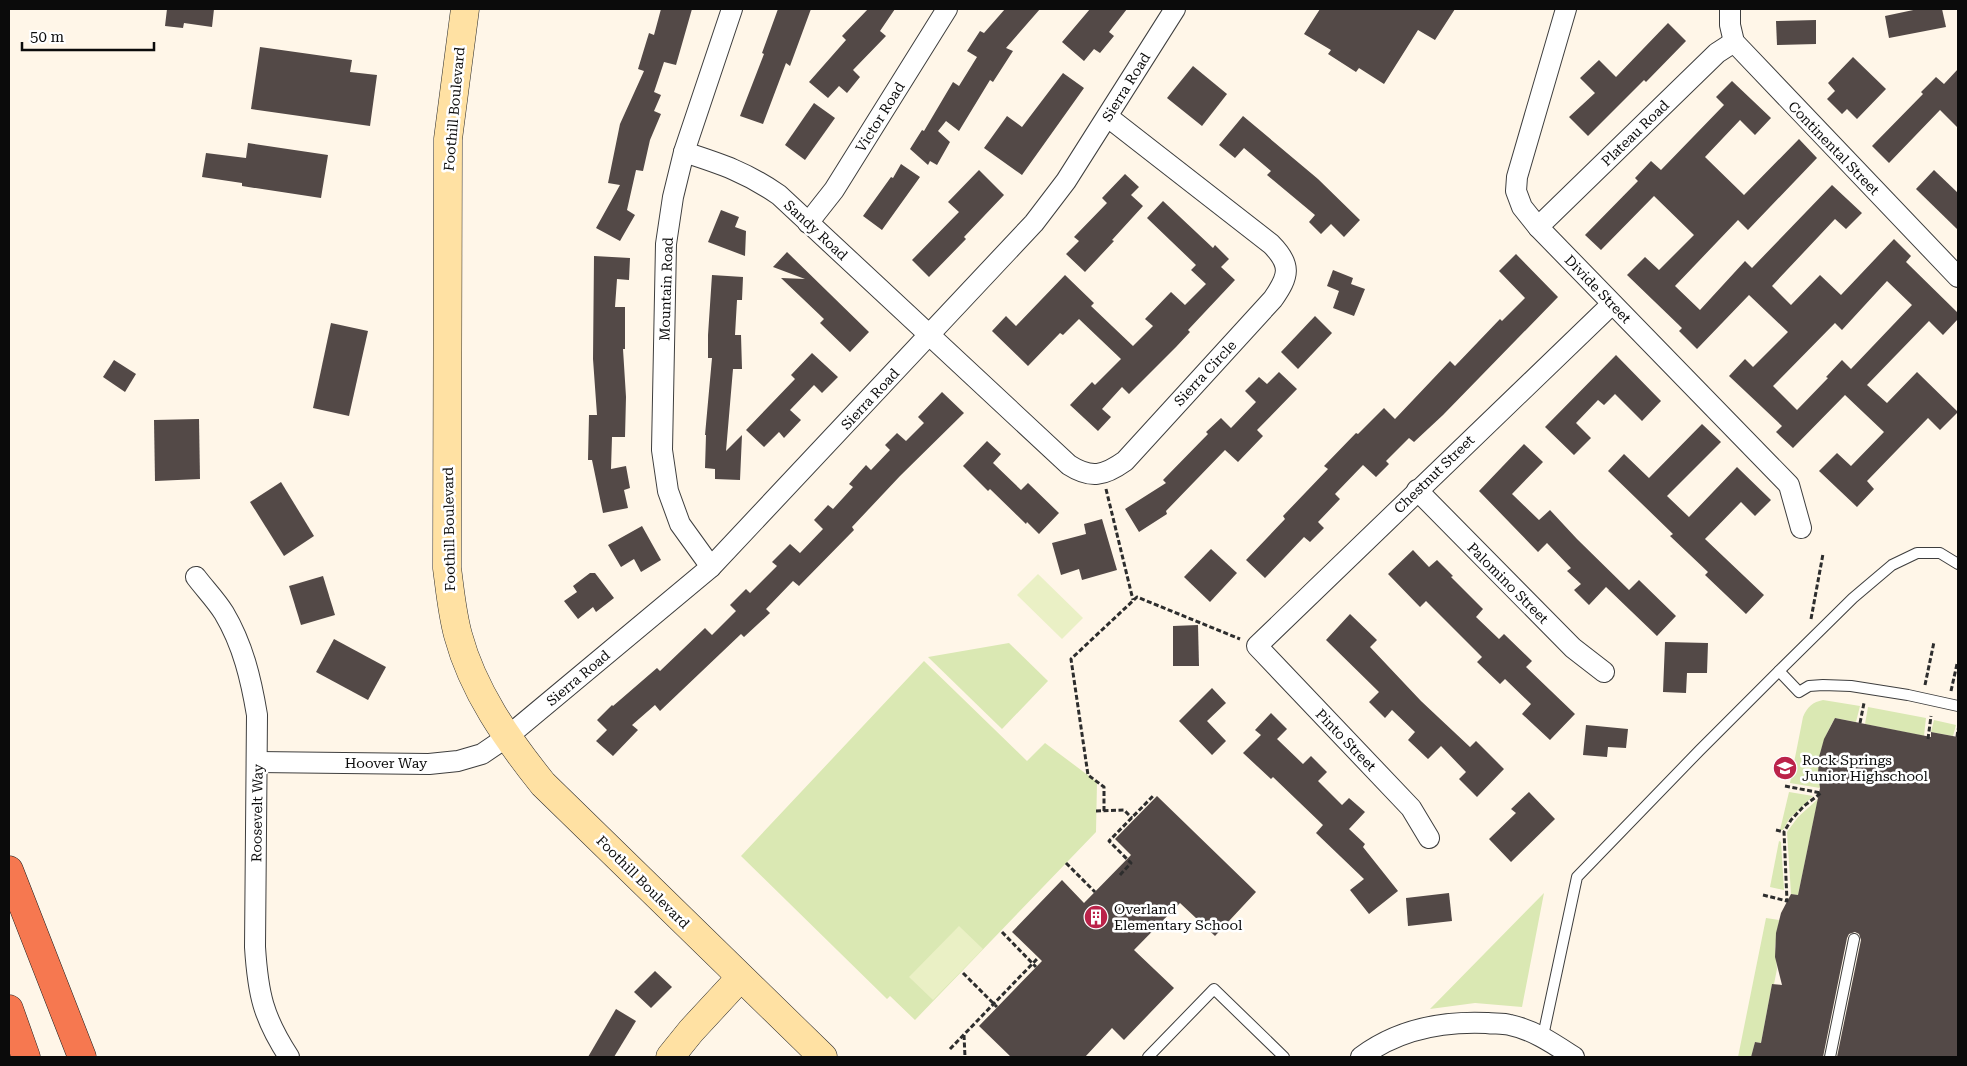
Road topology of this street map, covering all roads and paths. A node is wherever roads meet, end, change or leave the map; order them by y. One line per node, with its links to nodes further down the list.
1 (465, 9): 36 (main road, Foothill Boulevard)
2 (732, 9): 9 (street, Mountain Road)
3 (947, 9): 10 (street, Victor Road)
4 (1174, 9): 8 (street, Sierra Road)
5 (1566, 9): 11 (street, Divide Street)
6 (1730, 9): 7 (street)
7 (1734, 42): 11 (street, Plateau Road); 12 (street, Continental Street)
8 (1108, 116): 14 (street, Sierra Road); 15 (street, Sierra Circle)
9 (684, 152): 10 (street, Sandy Road); 20 (street, Mountain Road)
10 (808, 223): 14 (street, Sandy Road)
11 (1538, 227): 13 (street, Divide Street)
12 (1958, 277)
13 (1612, 304): 16 (street, Chestnut Street); 17 (street, Divide Street)
14 (930, 336): 15 (street); 20 (street, Sierra Road)
15 (1102, 473): 22 (path)
16 (1417, 490): 25 (street, Chestnut Street); 28 (street, Palomino Street)
17 (1801, 528)
18 (1824, 554): 23 (path)
19 (1958, 564): 27 (lane)
20 (711, 567): 36 (street, Sierra Road)
21 (196, 577): 39 (street, Roosevelt Way)
22 (1133, 600): 25 (path); 43 (path)
23 (1811, 622)
24 (1934, 642): 29 (path)
25 (1257, 646): 47 (street, Pinto Street)
26 (1957, 664): 30 (path)
27 (1779, 671): 32 (lane); 62 (lane)
28 (1604, 672)
29 (1925, 687)
30 (1951, 692)
31 (1864, 703): 34 (path)
32 (1958, 706)
33 (1931, 716): 38 (path)
34 (1860, 723)
35 (1958, 729): 37 (path)
36 (507, 737): 39 (street, Hoover Way); 58 (main road, Foothill Boulevard)
37 (1957, 737)
38 (1928, 739)
39 (258, 762): 66 (street, Roosevelt Way)
40 (1785, 786): 46 (path)
41 (1154, 795): 44 (path)
42 (1096, 811): 43 (path)
43 (1104, 811): 44 (path)
44 (1132, 818): 50 (path)
45 (1776, 830): 46 (path)
46 (1784, 832): 52 (path)
47 (1429, 838)
48 (1066, 863): 51 (path)
49 (9, 870): 65 (highway)
50 (1120, 875)
51 (1095, 892)
52 (1763, 895)
53 (1002, 932): 56 (path)
54 (1854, 939): 74 (lane)
55 (1038, 958): 56 (path)
56 (1034, 965): 59 (path)
57 (963, 973): 59 (path)
58 (740, 978): 67 (main road); 68 (main road, Foothill Boulevard)
59 (996, 1005): 61 (path)
60 (9, 1009): 64 (highway)
61 (964, 1034): 63 (path); 69 (path)
62 (1543, 1036): 72 (street); 73 (street)
63 (950, 1049)
64 (26, 1057)
65 (82, 1057)
66 (289, 1057)
67 (670, 1057)
68 (823, 1057)
69 (966, 1057)
70 (1148, 1057): 71 (lane)
71 (1284, 1057)
72 (1361, 1057)
73 (1574, 1057)
74 (1830, 1057)

